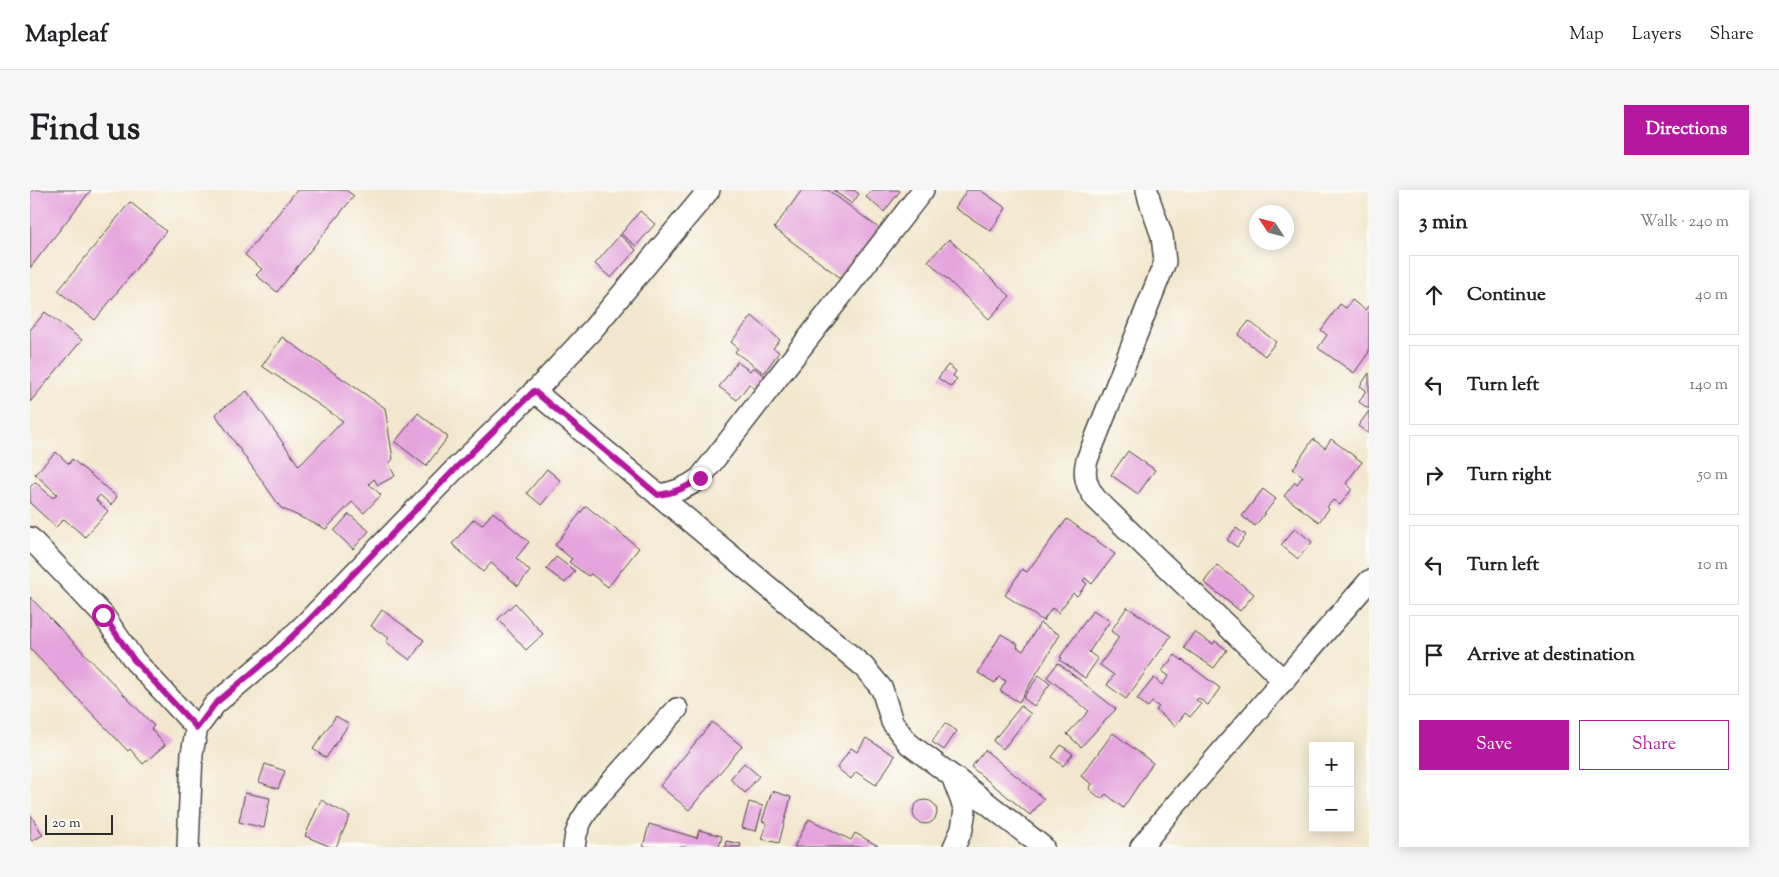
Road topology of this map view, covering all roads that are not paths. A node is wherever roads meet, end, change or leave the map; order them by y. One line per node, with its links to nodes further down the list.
1 (709, 190): 4 (street)
2 (923, 190): 5 (street)
3 (1147, 190): 8 (street)
4 (534, 391): 5 (street); 10 (street)
5 (658, 495): 11 (street)
6 (30, 538): 10 (street)
7 (1369, 581): 8 (street)
8 (1284, 680): 16 (street)
9 (678, 709): 13 (street)
10 (197, 728): 12 (street)
11 (952, 776): 14 (street); 15 (street)
12 (188, 847)
13 (574, 847)
14 (954, 847)
15 (1043, 847)
16 (1141, 847)

